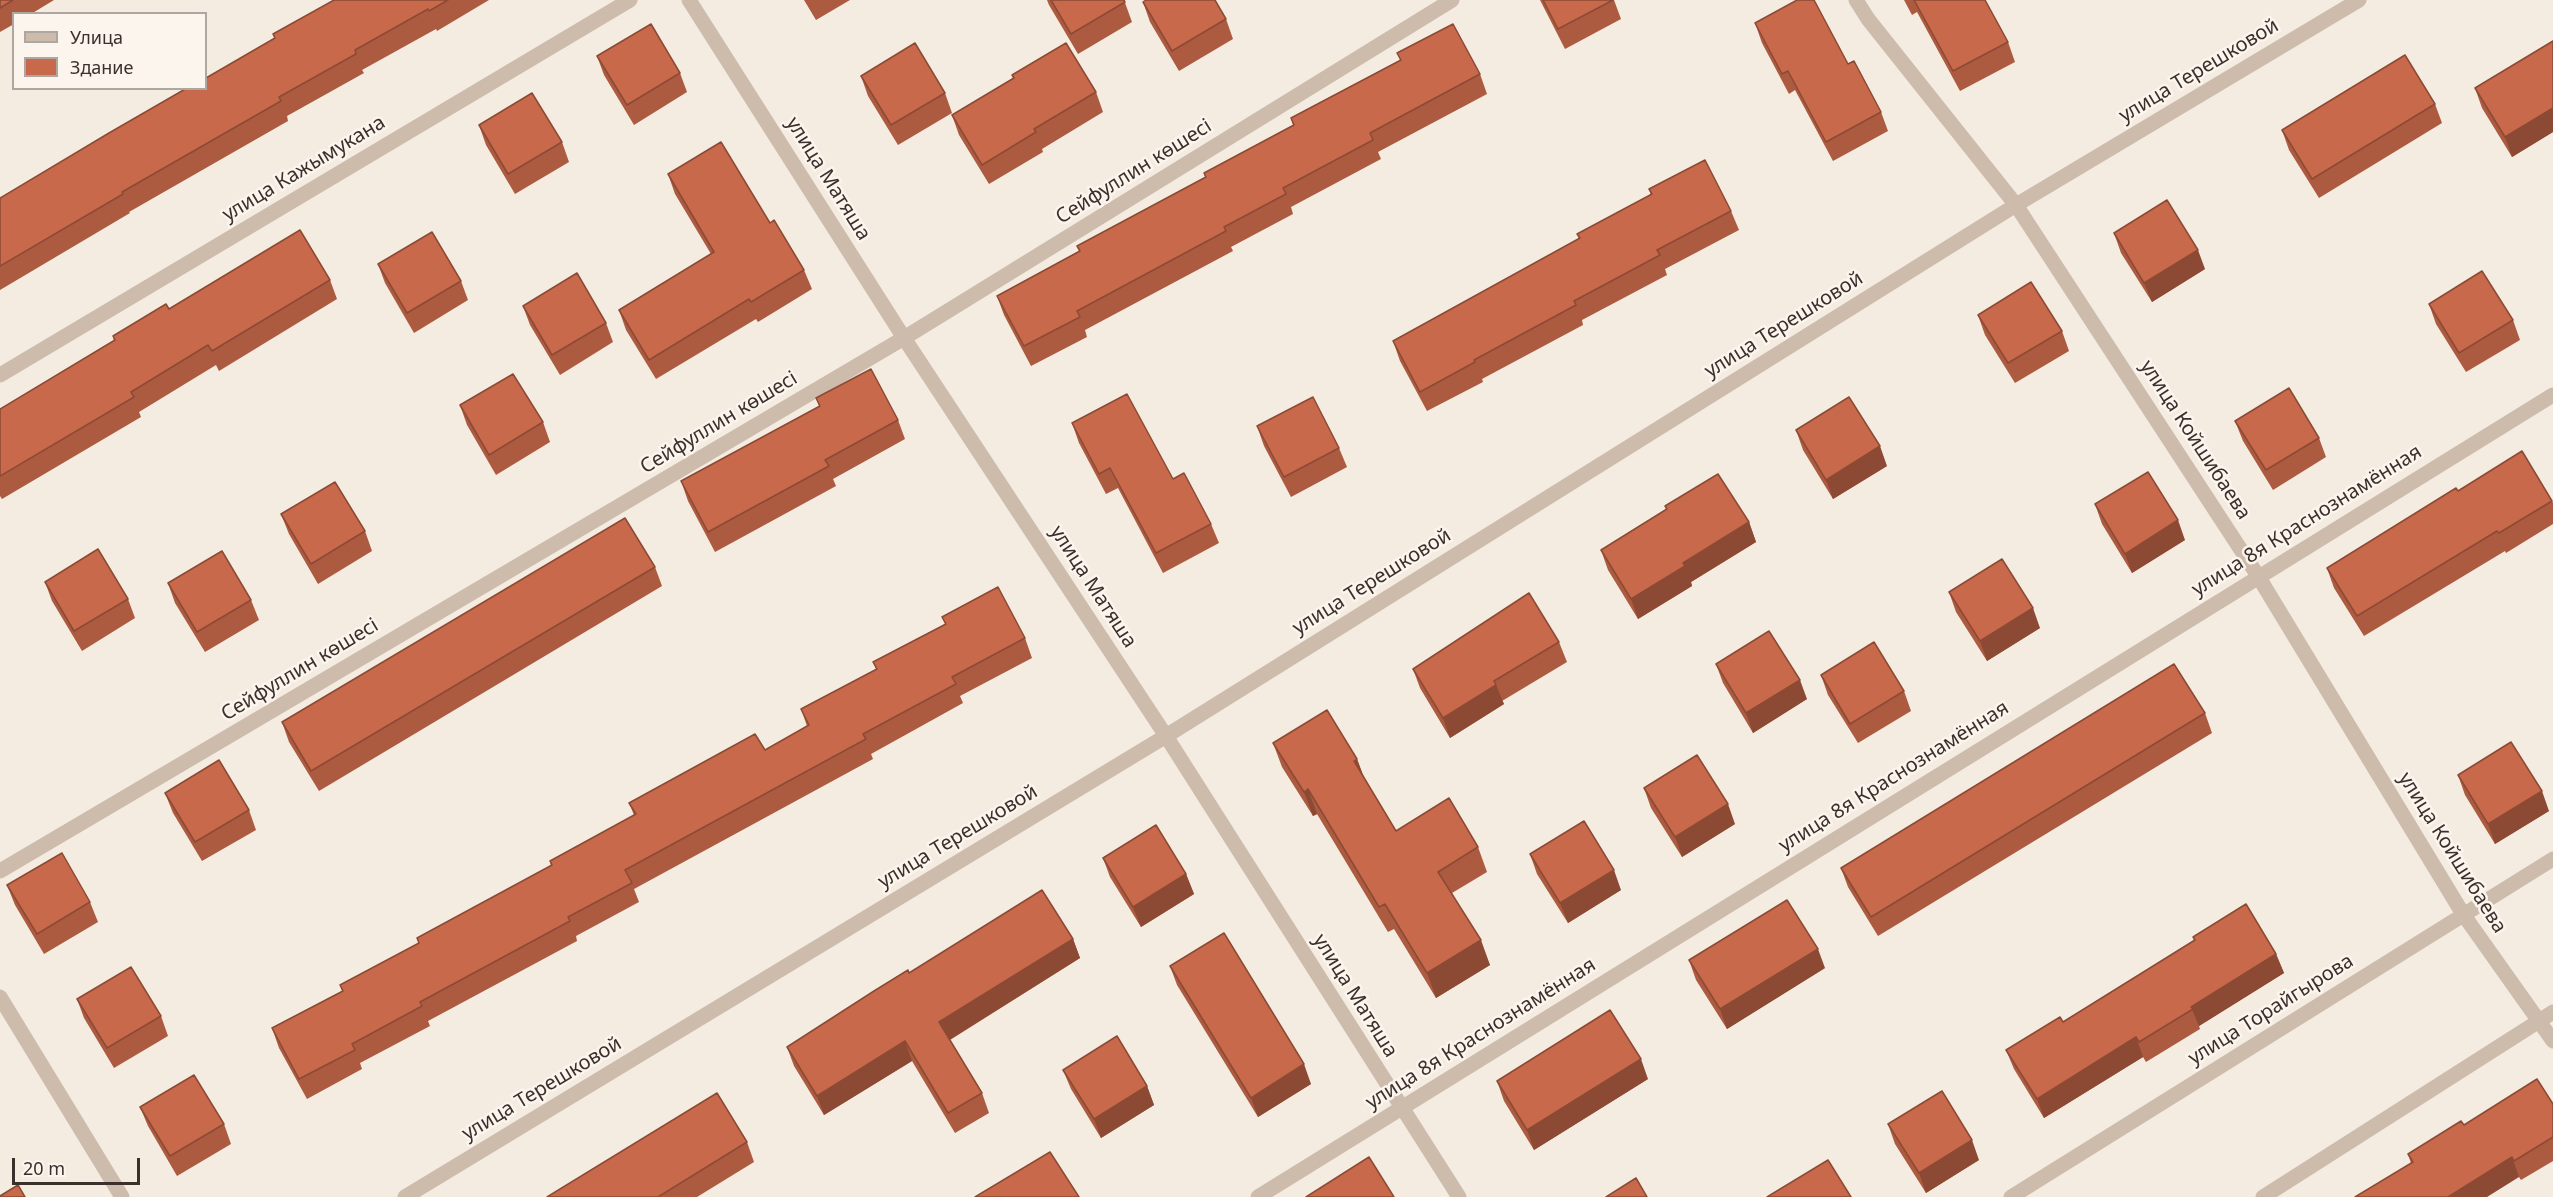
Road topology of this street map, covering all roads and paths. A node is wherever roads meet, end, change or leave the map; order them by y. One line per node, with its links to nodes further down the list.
1 (630, 0): 8 (street, улица Кажымукана)
2 (689, 0): 7 (street, улица Матяша)
3 (1452, 0): 7 (street, Сейфуллин көшесі)
4 (1856, 0): 6 (street, улица Койшибаева)
5 (2359, 0): 6 (street, улица Терешковой)
6 (2016, 205): 10 (street, улица Койшибаева); 11 (street, улица Терешковой)
7 (904, 338): 11 (street, улица Матяша); 13 (street, Сейфуллин көшесі)
8 (0, 375)
9 (2553, 395): 10 (street, улица 8я Краснознамённая)
10 (2258, 576): 14 (street, улица Койшибаева); 18 (street, улица 8я Краснознамённая)
11 (1166, 736): 18 (street, улица Матяша); 20 (street, улица Терешковой)
12 (2553, 860): 14 (street, улица Торайгырова)
13 (0, 871)
14 (2463, 914): 16 (street, улица Койшибаева); 23 (street, улица Торайгырова)
15 (0, 997): 19 (street)
16 (2546, 1016): 17 (street, улица Койшибаева); 24 (street)
17 (2553, 1041)
18 (1401, 1108): 21 (street, улица 8я Краснознамённая); 22 (street, улица Матяша)
19 (122, 1197)
20 (405, 1197)
21 (1258, 1197)
22 (1460, 1197)
23 (2011, 1197)
24 (2263, 1197)

